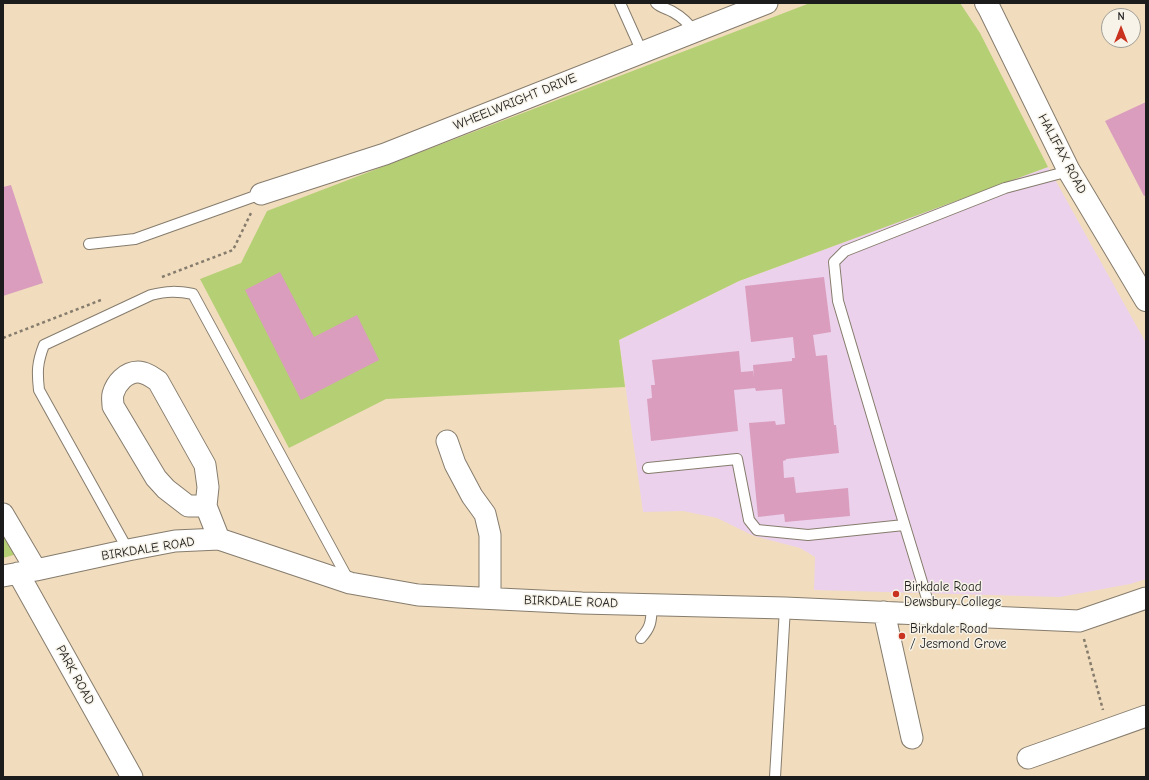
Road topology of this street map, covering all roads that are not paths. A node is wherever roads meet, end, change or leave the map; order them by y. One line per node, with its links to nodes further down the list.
1 (620, 3): 6 (lane)
2 (656, 3): 5 (lane)
3 (768, 3): 5 (street, WHEELWRIGHT DRIVE)
4 (986, 3): 7 (main road, HALIFAX ROAD)
5 (695, 32): 6 (street, WHEELWRIGHT DRIVE)
6 (642, 52): 8 (street, WHEELWRIGHT DRIVE)
7 (1069, 171): 10 (main road, HALIFAX ROAD); 15 (lane)
8 (261, 194): 9 (lane)
9 (89, 244)
10 (1146, 300)
11 (447, 441): 20 (street)
12 (648, 468): 15 (lane)
13 (206, 506): 13 (street); 16 (street)
14 (3, 514): 18 (street, PARK ROAD)
15 (904, 525): 25 (lane)
16 (219, 539): 17 (street, BIRKDALE ROAD); 19 (street, BIRKDALE ROAD)
17 (128, 550): 18 (street, BIRKDALE ROAD); 19 (lane)
18 (19, 573): 30 (street, PARK ROAD)
19 (350, 583): 20 (street, BIRKDALE ROAD)
20 (490, 598): 22 (street, BIRKDALE ROAD)
21 (1146, 598): 25 (street, BIRKDALE ROAD)
22 (652, 605): 23 (street, BIRKDALE ROAD); 26 (lane)
23 (785, 608): 24 (street, BIRKDALE ROAD); 31 (lane)
24 (884, 612): 25 (street, BIRKDALE ROAD); 28 (street)
25 (932, 615)
26 (641, 638)
27 (1146, 716): 29 (street)
28 (912, 738)
29 (1028, 758)
30 (132, 777)
31 (775, 777)

